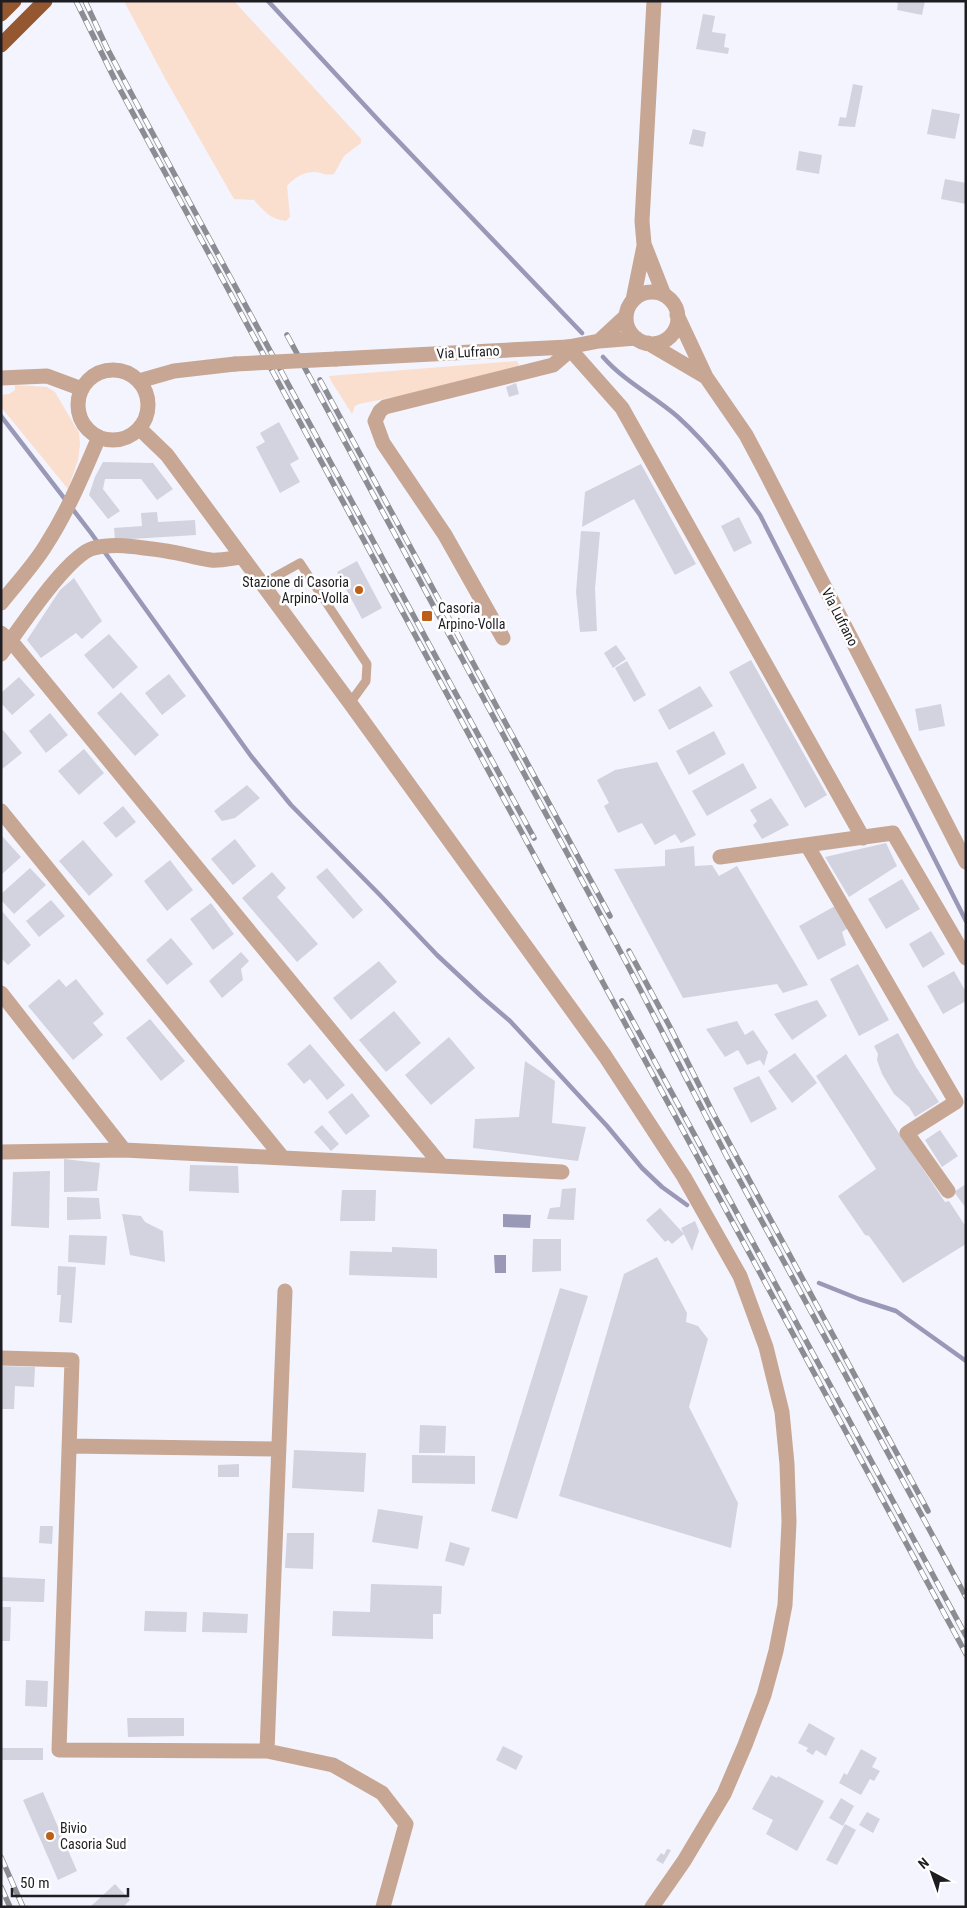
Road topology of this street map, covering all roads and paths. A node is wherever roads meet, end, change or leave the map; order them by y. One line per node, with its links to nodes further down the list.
1 (14, 1): 4 (highway)
2 (46, 1): 5 (highway)
3 (654, 1): 6 (street, Via Lufrano)
4 (1, 14)
5 (1, 45)
6 (644, 244): 7 (street, Via Lufrano); 8 (street, Via Lufrano)
7 (664, 295): 8 (street); 9 (street, Via Lufrano)
8 (633, 300): 10 (street, Via Lufrano)
9 (677, 315): 12 (street, Via Lufrano); 15 (street, Via Lufrano)
10 (626, 316): 11 (street, Via Lufrano); 12 (street)
11 (599, 340): 12 (street, Via Lufrano); 13 (street, Via Lufrano)
12 (642, 341): 15 (street, Via Lufrano)
13 (568, 346): 16 (street, Via Lufrano, bridge); 24 (street); 28 (street)
14 (3, 375): 17 (street)
15 (706, 376): 31 (street, Via Lufrano)
16 (139, 381): 17 (street); 18 (street)
17 (82, 389): 19 (street)
18 (140, 429): 19 (street); 20 (street)
19 (99, 437): 22 (street)
20 (242, 557): 21 (street); 23 (street)
21 (262, 584): 26 (street); 26 (lane)
22 (1, 603)
23 (6, 637): 25 (street); 37 (street)
24 (503, 638)
25 (1, 654)
26 (350, 703): 46 (street)
27 (1, 811): 36 (street)
28 (863, 838): 29 (street); 32 (street)
29 (807, 845): 30 (street); 39 (street)
30 (720, 857)
31 (966, 862)
32 (966, 958)
33 (1, 993): 34 (street)
34 (124, 1150): 35 (street); 36 (street)
35 (1, 1152)
36 (283, 1158): 37 (street)
37 (442, 1166): 38 (street)
38 (562, 1172)
39 (948, 1192)
40 (285, 1291): 43 (street)
41 (1, 1358): 42 (street)
42 (69, 1446): 43 (street); 44 (street)
43 (279, 1449): 44 (street)
44 (267, 1751): 45 (street)
45 (383, 1907)
46 (652, 1907)

